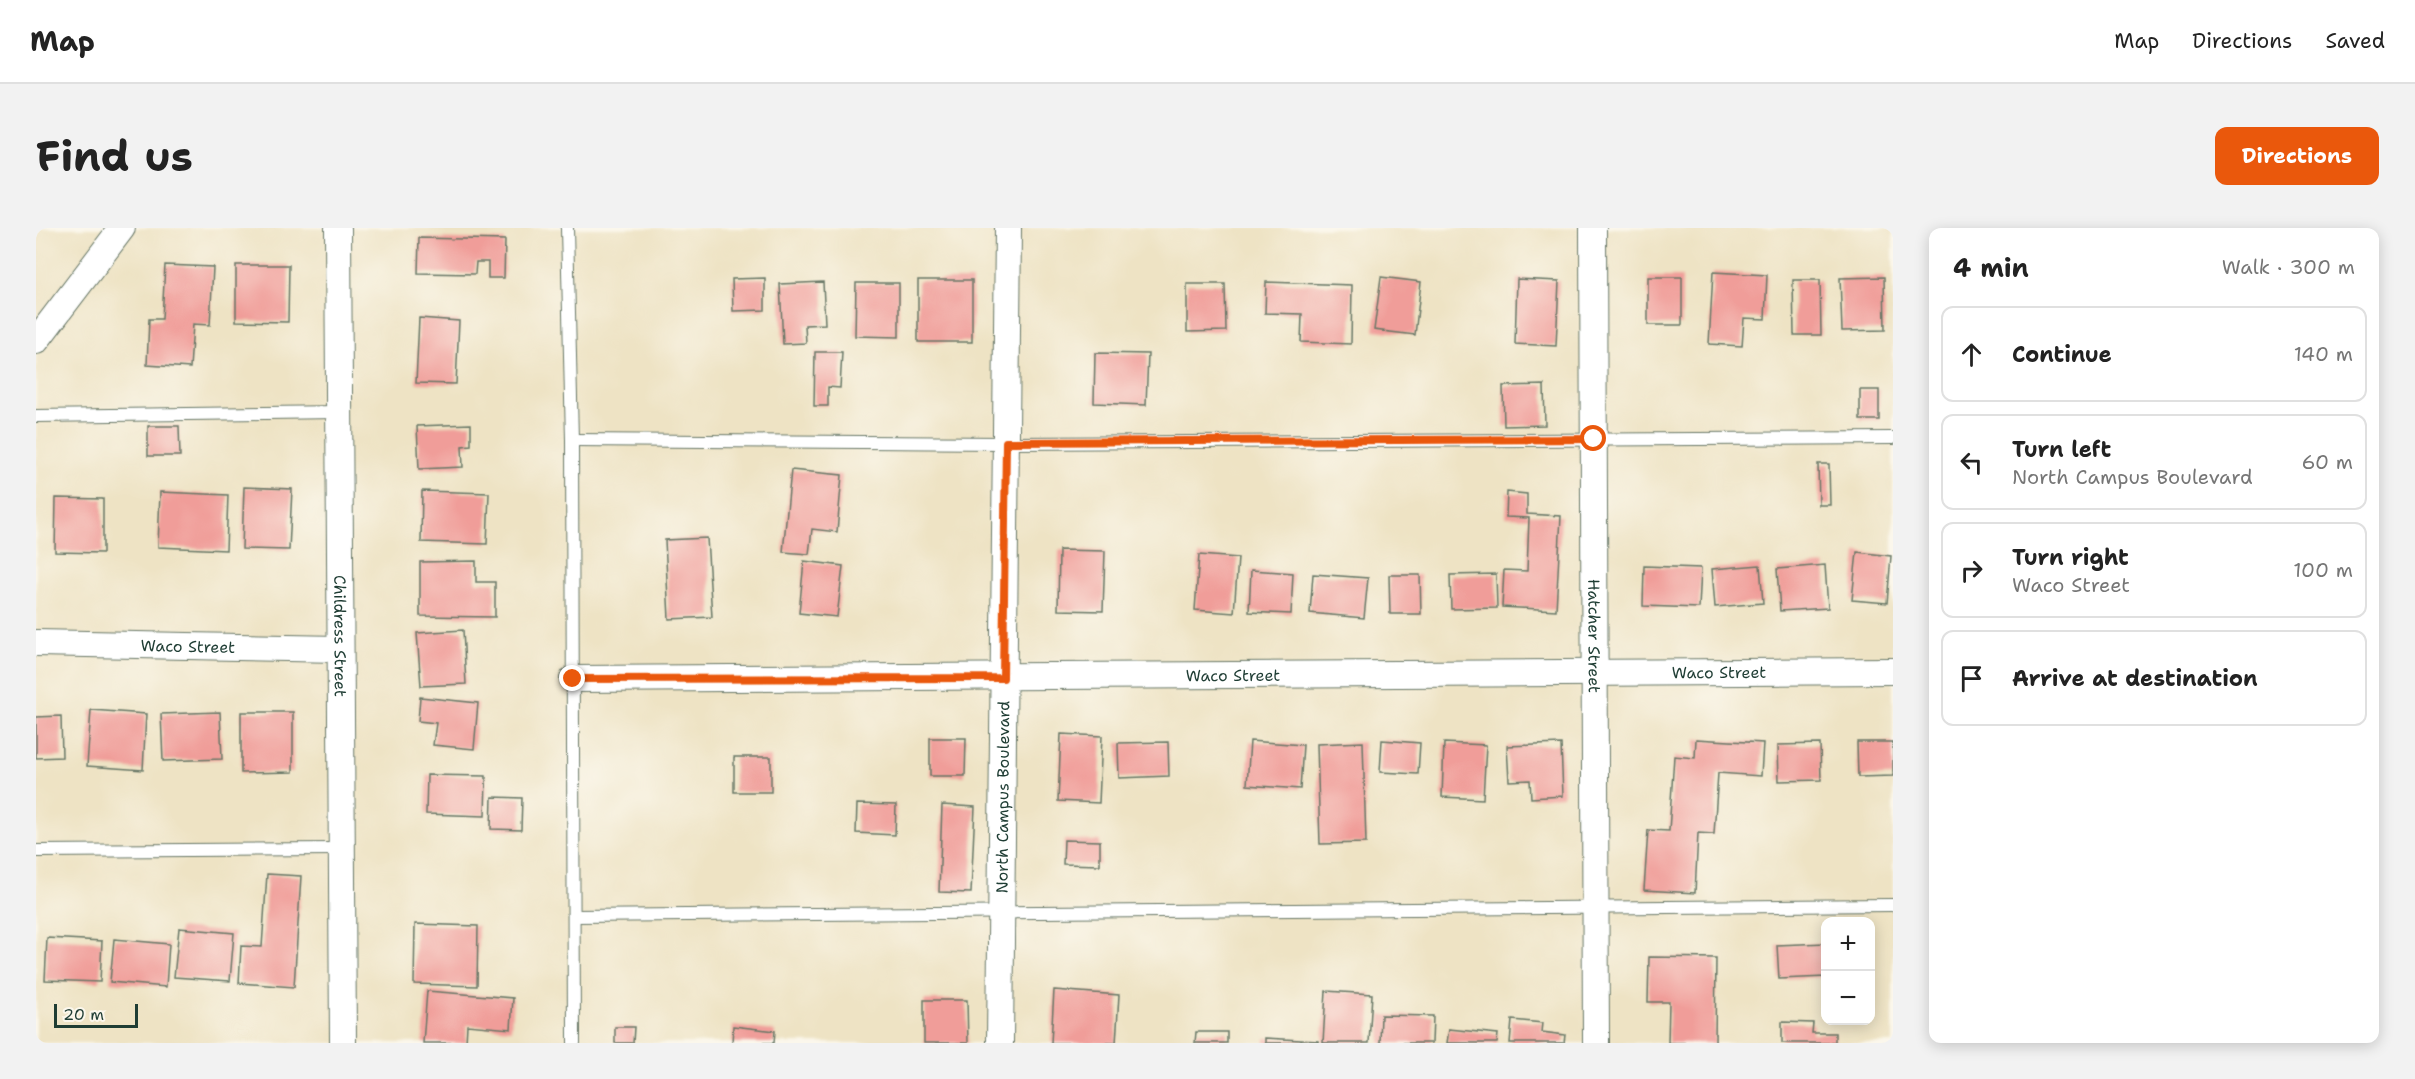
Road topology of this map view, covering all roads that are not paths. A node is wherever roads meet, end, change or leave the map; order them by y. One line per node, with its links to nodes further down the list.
1 (122, 228): 6 (street)
2 (338, 228): 7 (street, Childress Street)
3 (567, 228): 11 (lane)
4 (1008, 228): 12 (street, North Campus Boulevard)
5 (1593, 228): 10 (street, Hatcher Street)
6 (36, 341)
7 (339, 412): 8 (lane); 14 (street, Childress Street)
8 (36, 416)
9 (1893, 438): 10 (lane)
10 (1594, 439): 12 (lane); 16 (street, Hatcher Street)
11 (572, 440): 12 (lane); 18 (lane)
12 (1006, 442): 17 (street, North Campus Boulevard)
13 (36, 643): 14 (street, Waco Street)
14 (340, 649): 19 (street, Childress Street)
15 (1893, 671): 16 (street, Waco Street)
16 (1595, 675): 17 (street, Waco Street); 22 (street, Hatcher Street)
17 (1003, 678): 18 (street, Waco Street); 23 (street, North Campus Boulevard)
18 (573, 679): 24 (lane)
19 (341, 849): 20 (lane); 25 (street, Childress Street)
20 (36, 851)
21 (1893, 905): 22 (lane)
22 (1596, 907): 23 (lane); 28 (street, Hatcher Street)
23 (1001, 912): 24 (lane); 27 (street, North Campus Boulevard)
24 (574, 916): 26 (lane)
25 (342, 1043)
26 (574, 1043)
27 (1000, 1043)
28 (1596, 1043)

